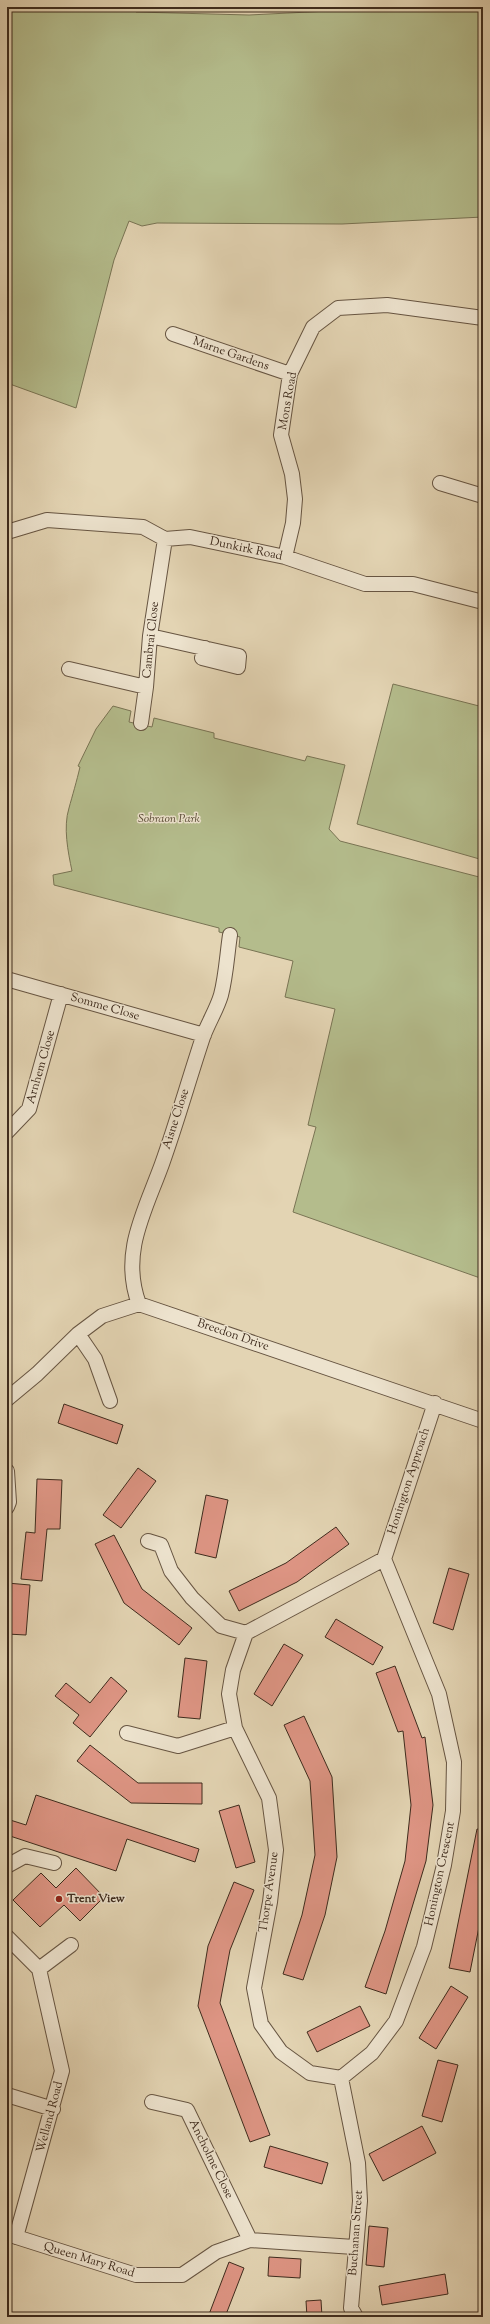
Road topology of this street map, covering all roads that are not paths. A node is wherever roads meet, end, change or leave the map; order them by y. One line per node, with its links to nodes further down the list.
1 (483, 318): 3 (street, Mons Road)
2 (173, 334): 3 (street, Marne Gardens)
3 (290, 374): 8 (street, Mons Road)
4 (440, 483): 5 (street)
5 (483, 496)
6 (7, 532): 7 (street)
7 (165, 539): 8 (street, Dunkirk Road); 10 (street, Cambrai Close)
8 (285, 557): 9 (street, Dunkirk Road)
9 (483, 602)
10 (150, 636): 11 (street); 13 (street, Cambrai Close)
11 (205, 648)
12 (69, 669): 13 (street, Cambrai Close)
13 (146, 687): 14 (street)
14 (141, 723)
15 (230, 935): 18 (street, Aisne Close)
16 (7, 982): 17 (street, Somme Close)
17 (61, 994): 18 (street, Somme Close); 19 (street, Arnhem Close)
18 (204, 1035): 20 (street, Aisne Close)
19 (7, 1132)
20 (139, 1304): 21 (street); 24 (street, Breedon Drive)
21 (78, 1334): 22 (street); 23 (street)
22 (7, 1399)
23 (110, 1401)
24 (435, 1403): 25 (street, Breedon Drive); 29 (street, Honington Approach)
25 (483, 1421)
26 (7, 1471): 27 (street)
27 (7, 1507)
28 (148, 1541): 30 (street)
29 (384, 1559): 30 (street); 38 (street, Honington Crescent)
30 (246, 1633): 31 (street, Thorpe Avenue)
31 (235, 1728): 32 (street); 38 (street, Thorpe Avenue)
32 (128, 1733)
33 (54, 1863): 34 (street)
34 (7, 1866)
35 (7, 1937): 37 (street)
36 (70, 1945): 37 (street)
37 (39, 1970): 41 (street, Welland Road)
38 (341, 2078): 44 (street, Buchanan Street)
39 (7, 2094): 41 (street)
40 (152, 2102): 43 (street, Ancholme Close)
41 (53, 2109): 42 (street, Welland Road)
42 (11, 2236): 43 (street, Queen Mary Road)
43 (250, 2240): 44 (street, Queen Mary Road)
44 (354, 2247): 45 (street, Buchanan Street)
45 (356, 2317)

